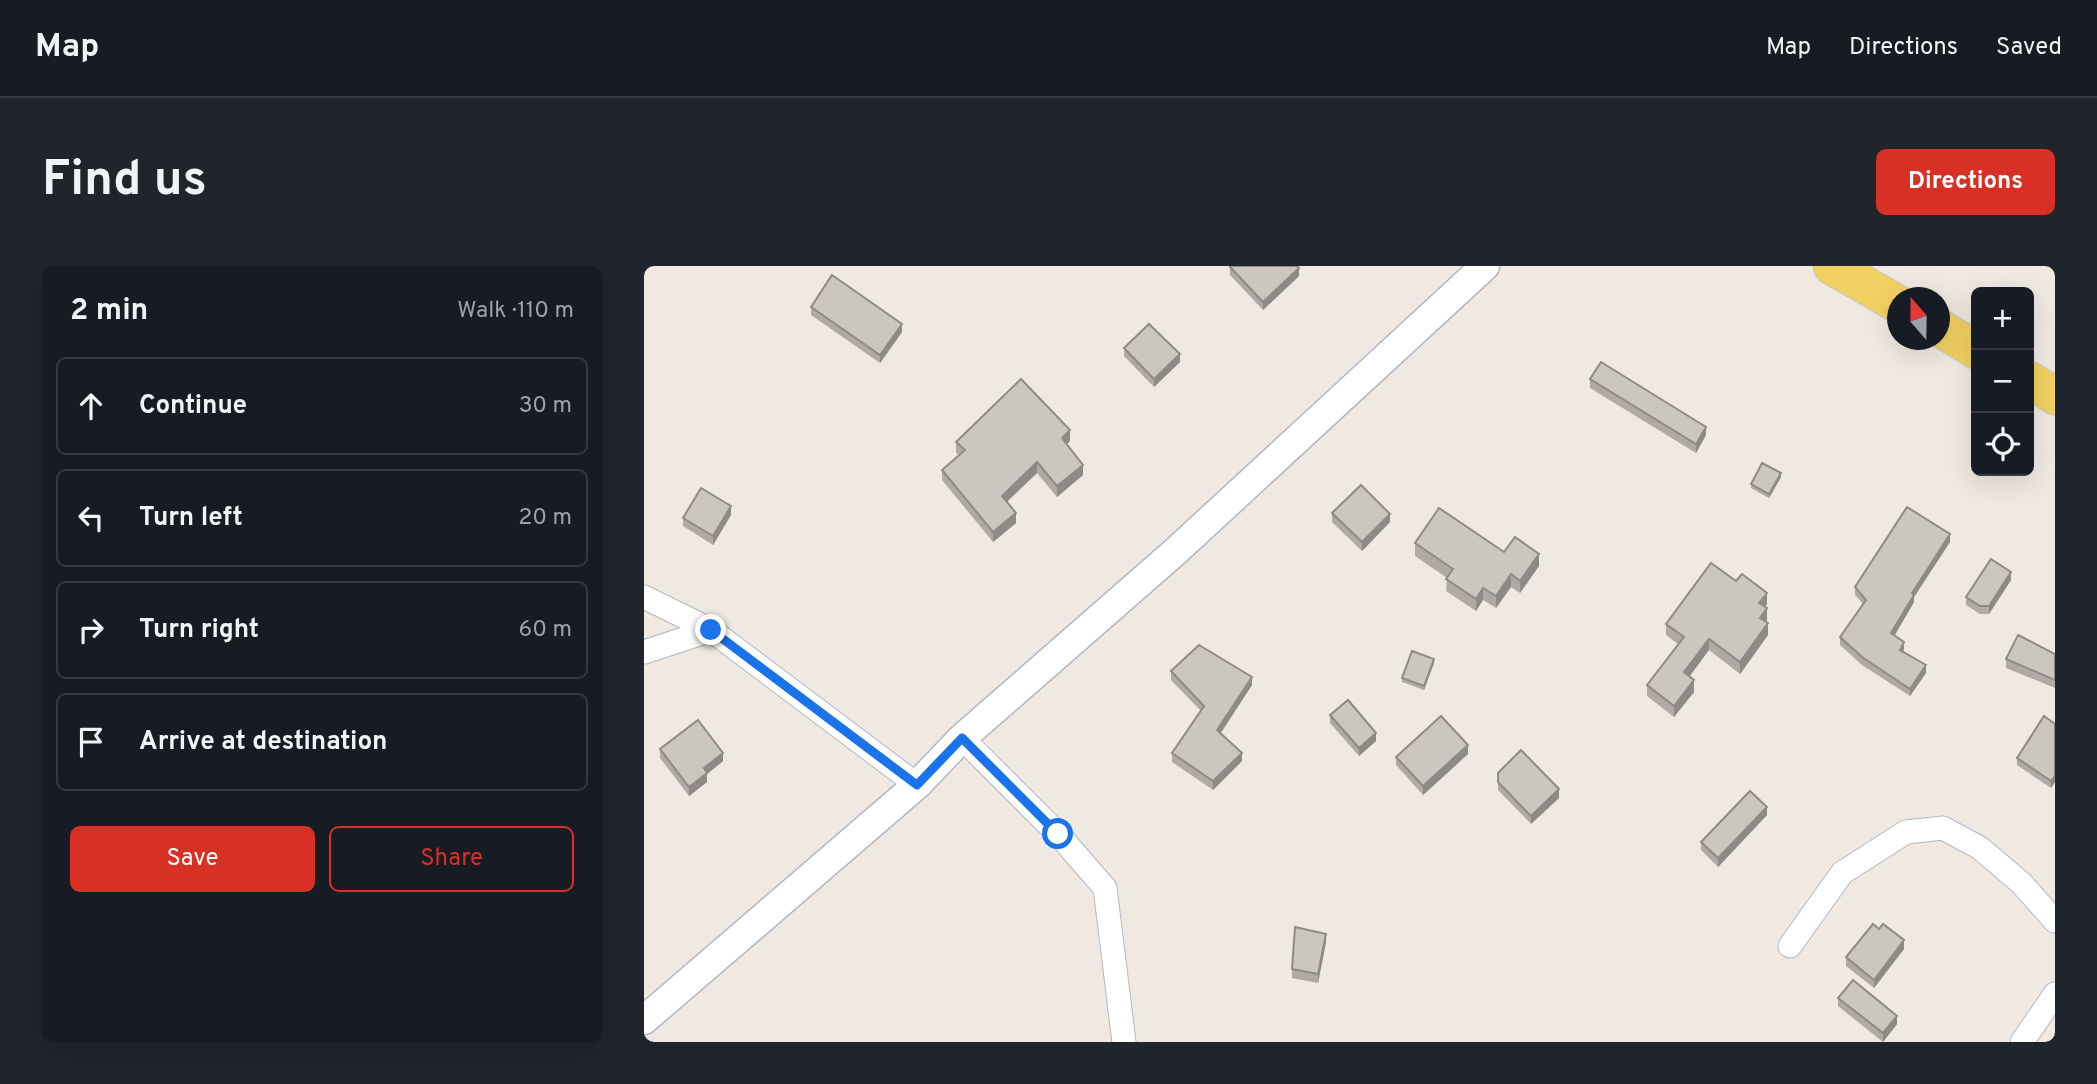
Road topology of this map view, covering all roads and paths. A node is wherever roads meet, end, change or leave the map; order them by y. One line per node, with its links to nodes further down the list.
1 (1485, 266): 11 (street)
2 (1832, 266): 3 (main road)
3 (1887, 298)
4 (1950, 334): 5 (main road)
5 (1971, 347)
6 (2034, 383): 7 (main road)
7 (2055, 396)
8 (644, 597): 9 (street)
9 (711, 630): 10 (street); 12 (street)
10 (644, 652)
11 (962, 738): 12 (street); 17 (street)
12 (917, 785): 16 (street)
13 (2055, 921): 14 (street)
14 (1790, 946)
15 (2055, 994): 18 (street)
16 (644, 1020)
17 (1124, 1042)
18 (2022, 1042)

